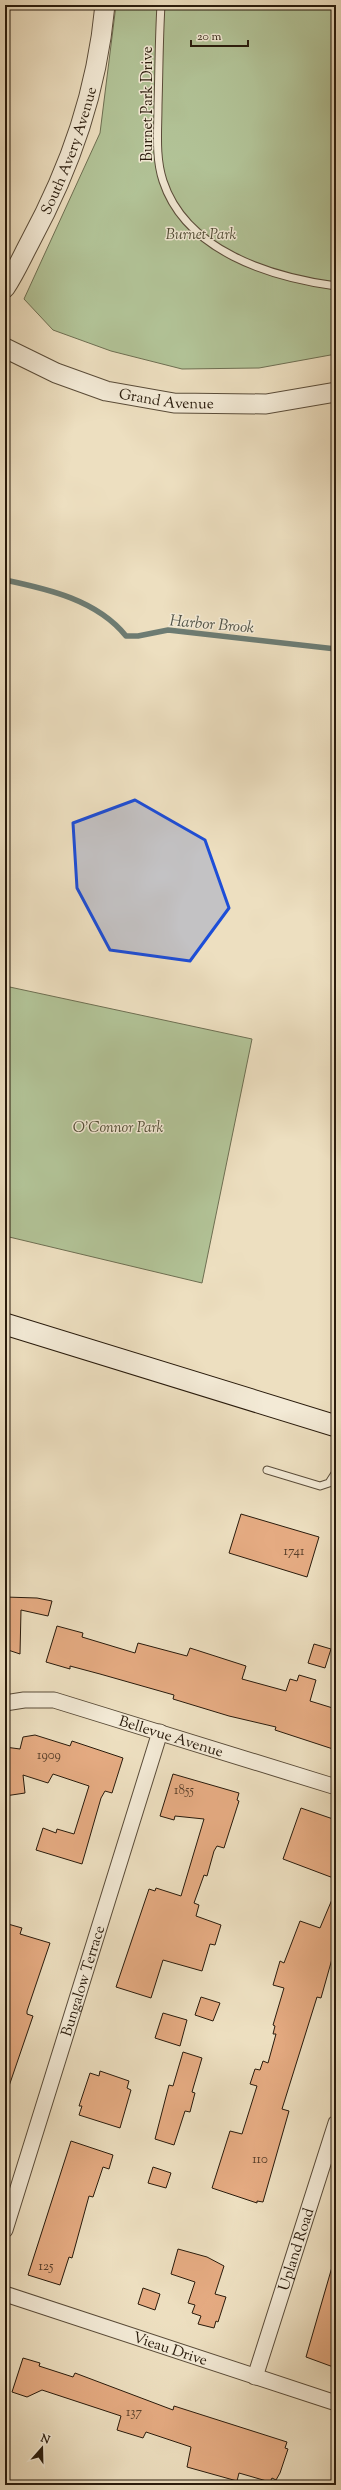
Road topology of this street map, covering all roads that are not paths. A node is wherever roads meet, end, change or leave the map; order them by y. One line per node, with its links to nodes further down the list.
1 (105, 5): 4 (street, South Avery Avenue)
2 (161, 5): 3 (lane, Burnet Park Drive)
3 (336, 286)
4 (5, 288)
5 (5, 348): 6 (street, Grand Avenue)
6 (336, 392)
7 (5, 1324): 8 (main road)
8 (336, 1426)
9 (267, 1470): 10 (lane)
10 (336, 1472)
11 (5, 1702): 12 (street, Bellevue Avenue)
12 (160, 1732): 13 (street, Bellevue Avenue); 15 (street, Bungalow Terrace)
13 (336, 1787)
14 (336, 2123): 17 (street, Upland Road)
15 (5, 2230)
16 (5, 2294): 17 (street, Vieau Drive)
17 (254, 2377): 18 (street, Vieau Drive)
18 (336, 2403)

